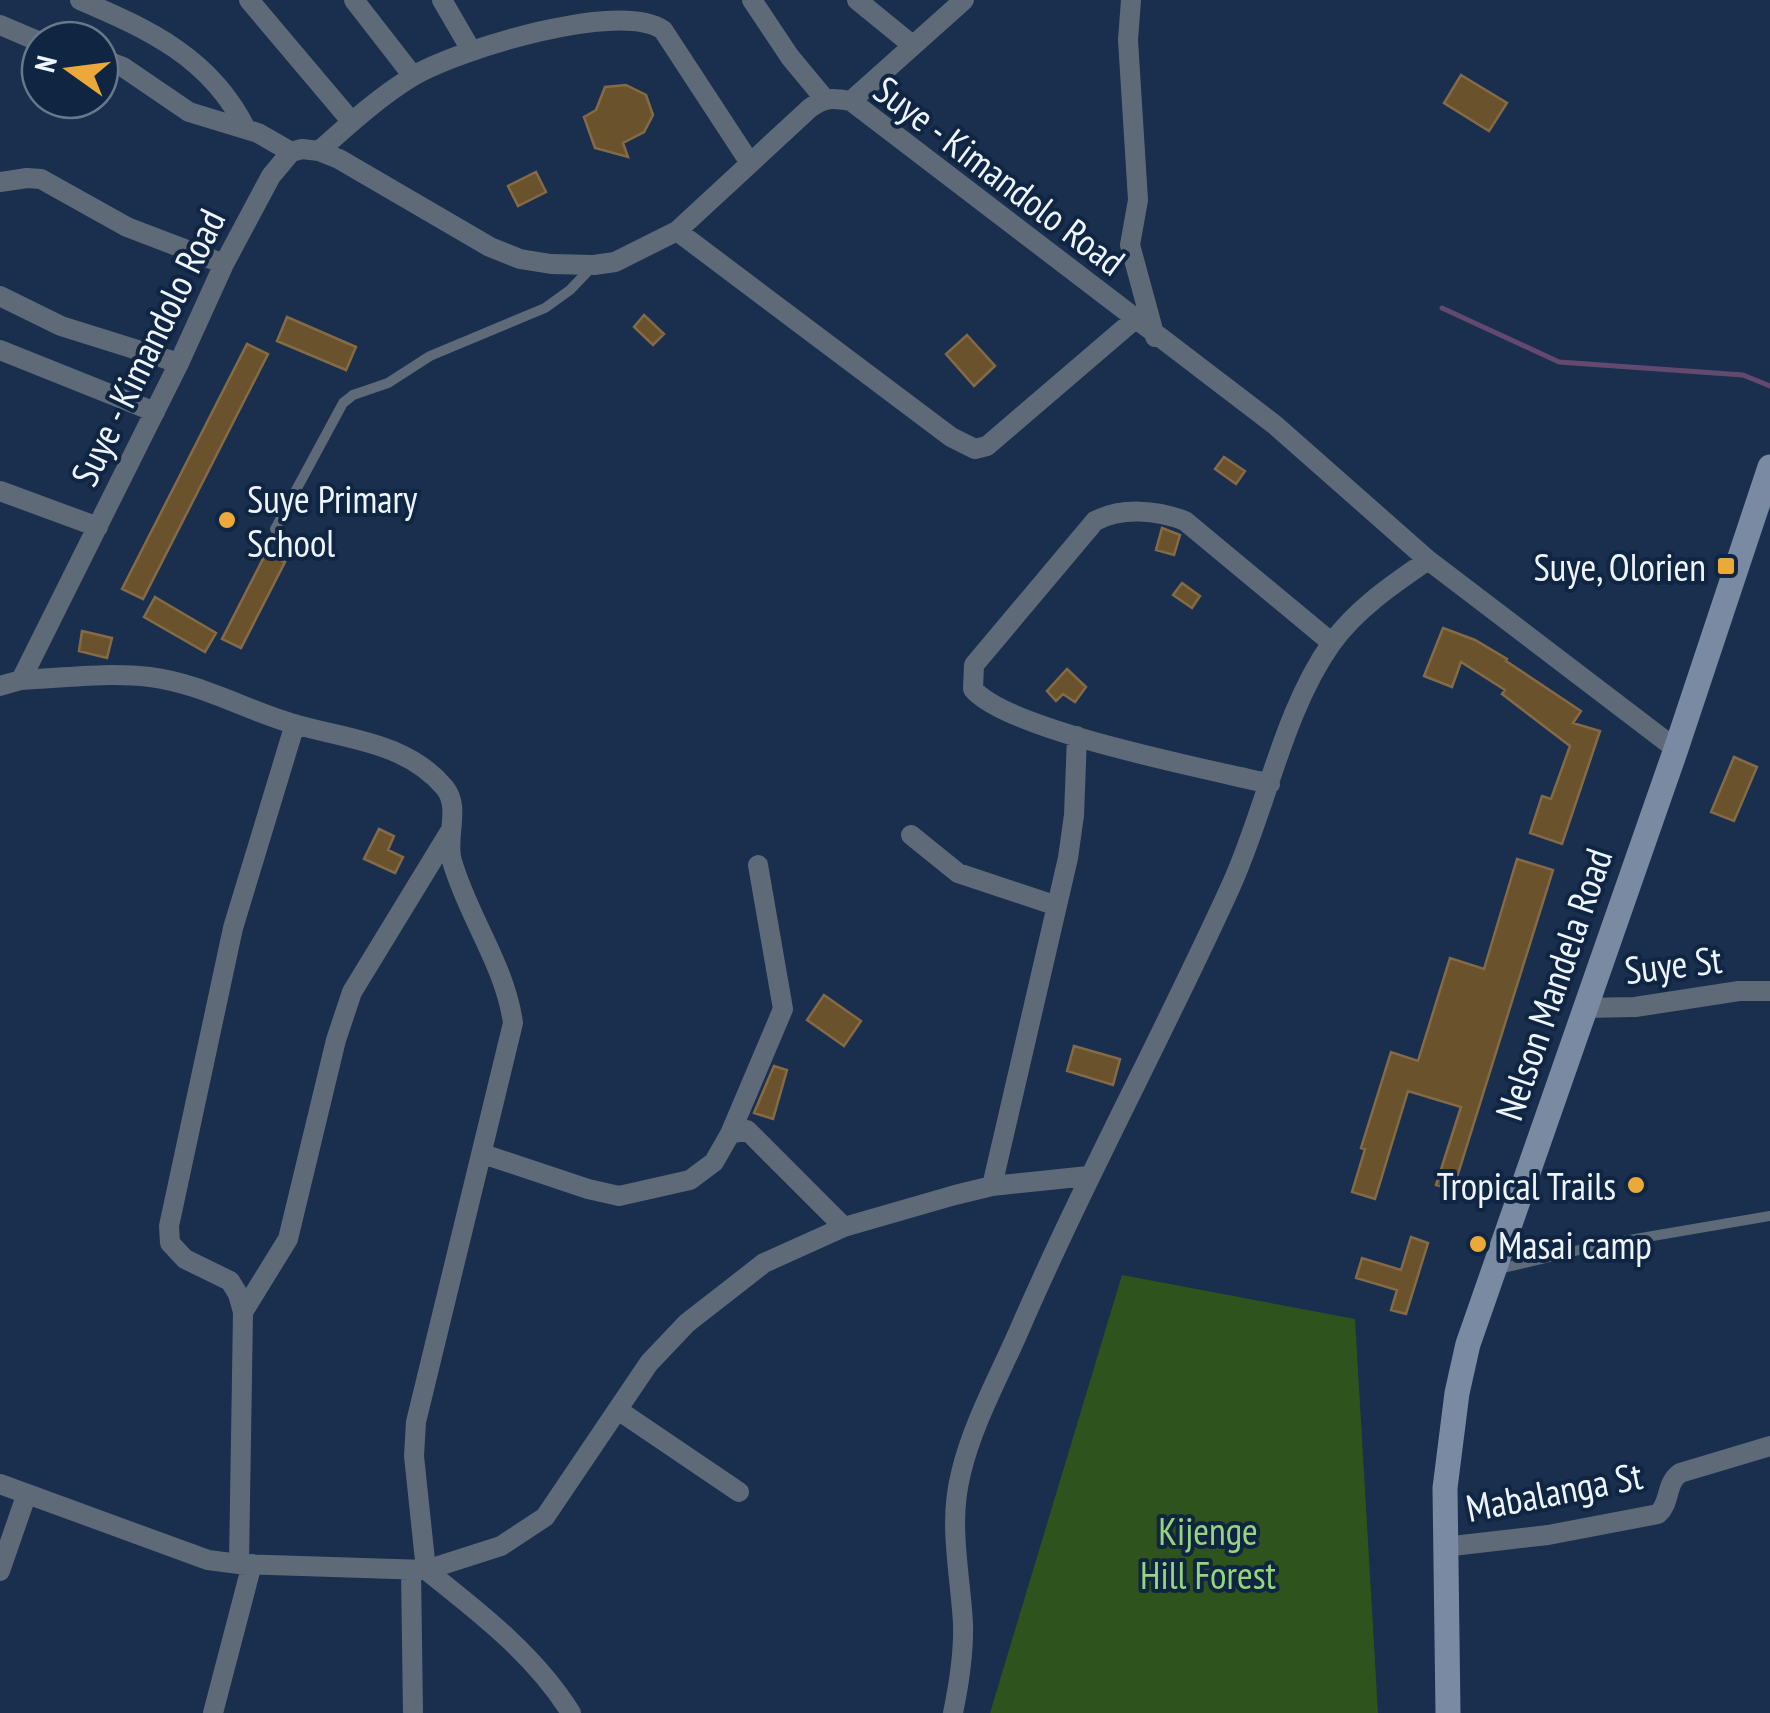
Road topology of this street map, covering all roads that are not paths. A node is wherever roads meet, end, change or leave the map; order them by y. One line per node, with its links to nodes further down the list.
1 (80, 0): 18 (street)
2 (249, 0): 17 (street)
3 (354, 0): 14 (street)
4 (442, 0): 12 (street)
5 (577, 0): 10 (street)
6 (752, 0): 15 (street)
7 (858, 0): 11 (street)
8 (964, 0): 11 (street)
9 (1131, 0): 28 (street)
10 (590, 19): 12 (street); 21 (street)
11 (911, 44): 16 (street)
12 (471, 50): 14 (street)
13 (120, 66): 18 (street)
14 (413, 76): 17 (street)
15 (824, 98): 16 (street, Suye - Kimandolo Road); 21 (street, Suye - Kimandolo Road)
16 (850, 101): 27 (street, Suye - Kimandolo Road)
17 (352, 122): 19 (street)
18 (246, 128): 20 (street)
19 (318, 151): 20 (street); 25 (street, Suye - Kimandolo Road)
20 (291, 152): 24 (street, Suye - Kimandolo Road)
21 (750, 163): 23 (street, Suye - Kimandolo Road)
22 (0, 182): 24 (street)
23 (676, 232): 25 (street, Suye - Kimandolo Road); 27 (street)
24 (224, 264): 30 (street, Suye - Kimandolo Road)
25 (594, 265): 35 (lane)
26 (0, 296): 30 (street)
27 (1134, 320): 28 (street, Suye - Kimandolo Road)
28 (1155, 337): 36 (street, Suye - Kimandolo Road)
29 (0, 350): 31 (street)
30 (179, 363): 31 (street, Suye - Kimandolo Road)
31 (154, 412): 34 (street, Suye - Kimandolo Road)
32 (1770, 467): 42 (main road, Nelson Mandela Road)
33 (0, 492): 34 (street)
34 (98, 527): 38 (street, Suye - Kimandolo Road)
35 (275, 529)
36 (1428, 560): 37 (street); 42 (street, Suye - Kimandolo Road)
37 (1332, 643): 41 (street); 43 (street)
38 (21, 680): 39 (street); 40 (street)
39 (0, 686)
40 (295, 724): 44 (street); 57 (street)
41 (1077, 736): 43 (street); 47 (street)
42 (1676, 749): 49 (main road, Nelson Mandela Road)
43 (1270, 784): 52 (street)
44 (450, 831): 51 (street); 57 (street)
45 (911, 836): 47 (street)
46 (758, 865): 50 (street)
47 (1057, 906): 53 (street)
48 (1770, 991): 49 (street, Suye St)
49 (1585, 1008): 56 (main road, Nelson Mandela Road)
50 (730, 1134): 51 (street); 55 (street)
51 (483, 1154): 65 (street)
52 (1088, 1176): 53 (street); 70 (street)
53 (992, 1186): 55 (street)
54 (1770, 1216): 56 (lane)
55 (844, 1228): 58 (street)
56 (1493, 1270): 63 (main road, Nelson Mandela Road)
57 (243, 1312): 64 (street)
58 (618, 1410): 61 (street); 65 (street)
59 (1770, 1446): 63 (street, Mabalanga St)
60 (0, 1484): 62 (street)
61 (739, 1492)
62 (26, 1496): 64 (street); 66 (street)
63 (1444, 1548): 71 (main road, Nelson Mandela Road)
64 (246, 1564): 65 (street); 67 (street)
65 (418, 1570): 68 (street); 69 (street)
66 (0, 1571)
67 (213, 1713)
68 (412, 1713)
69 (571, 1713)
70 (953, 1713)
71 (1448, 1713)

